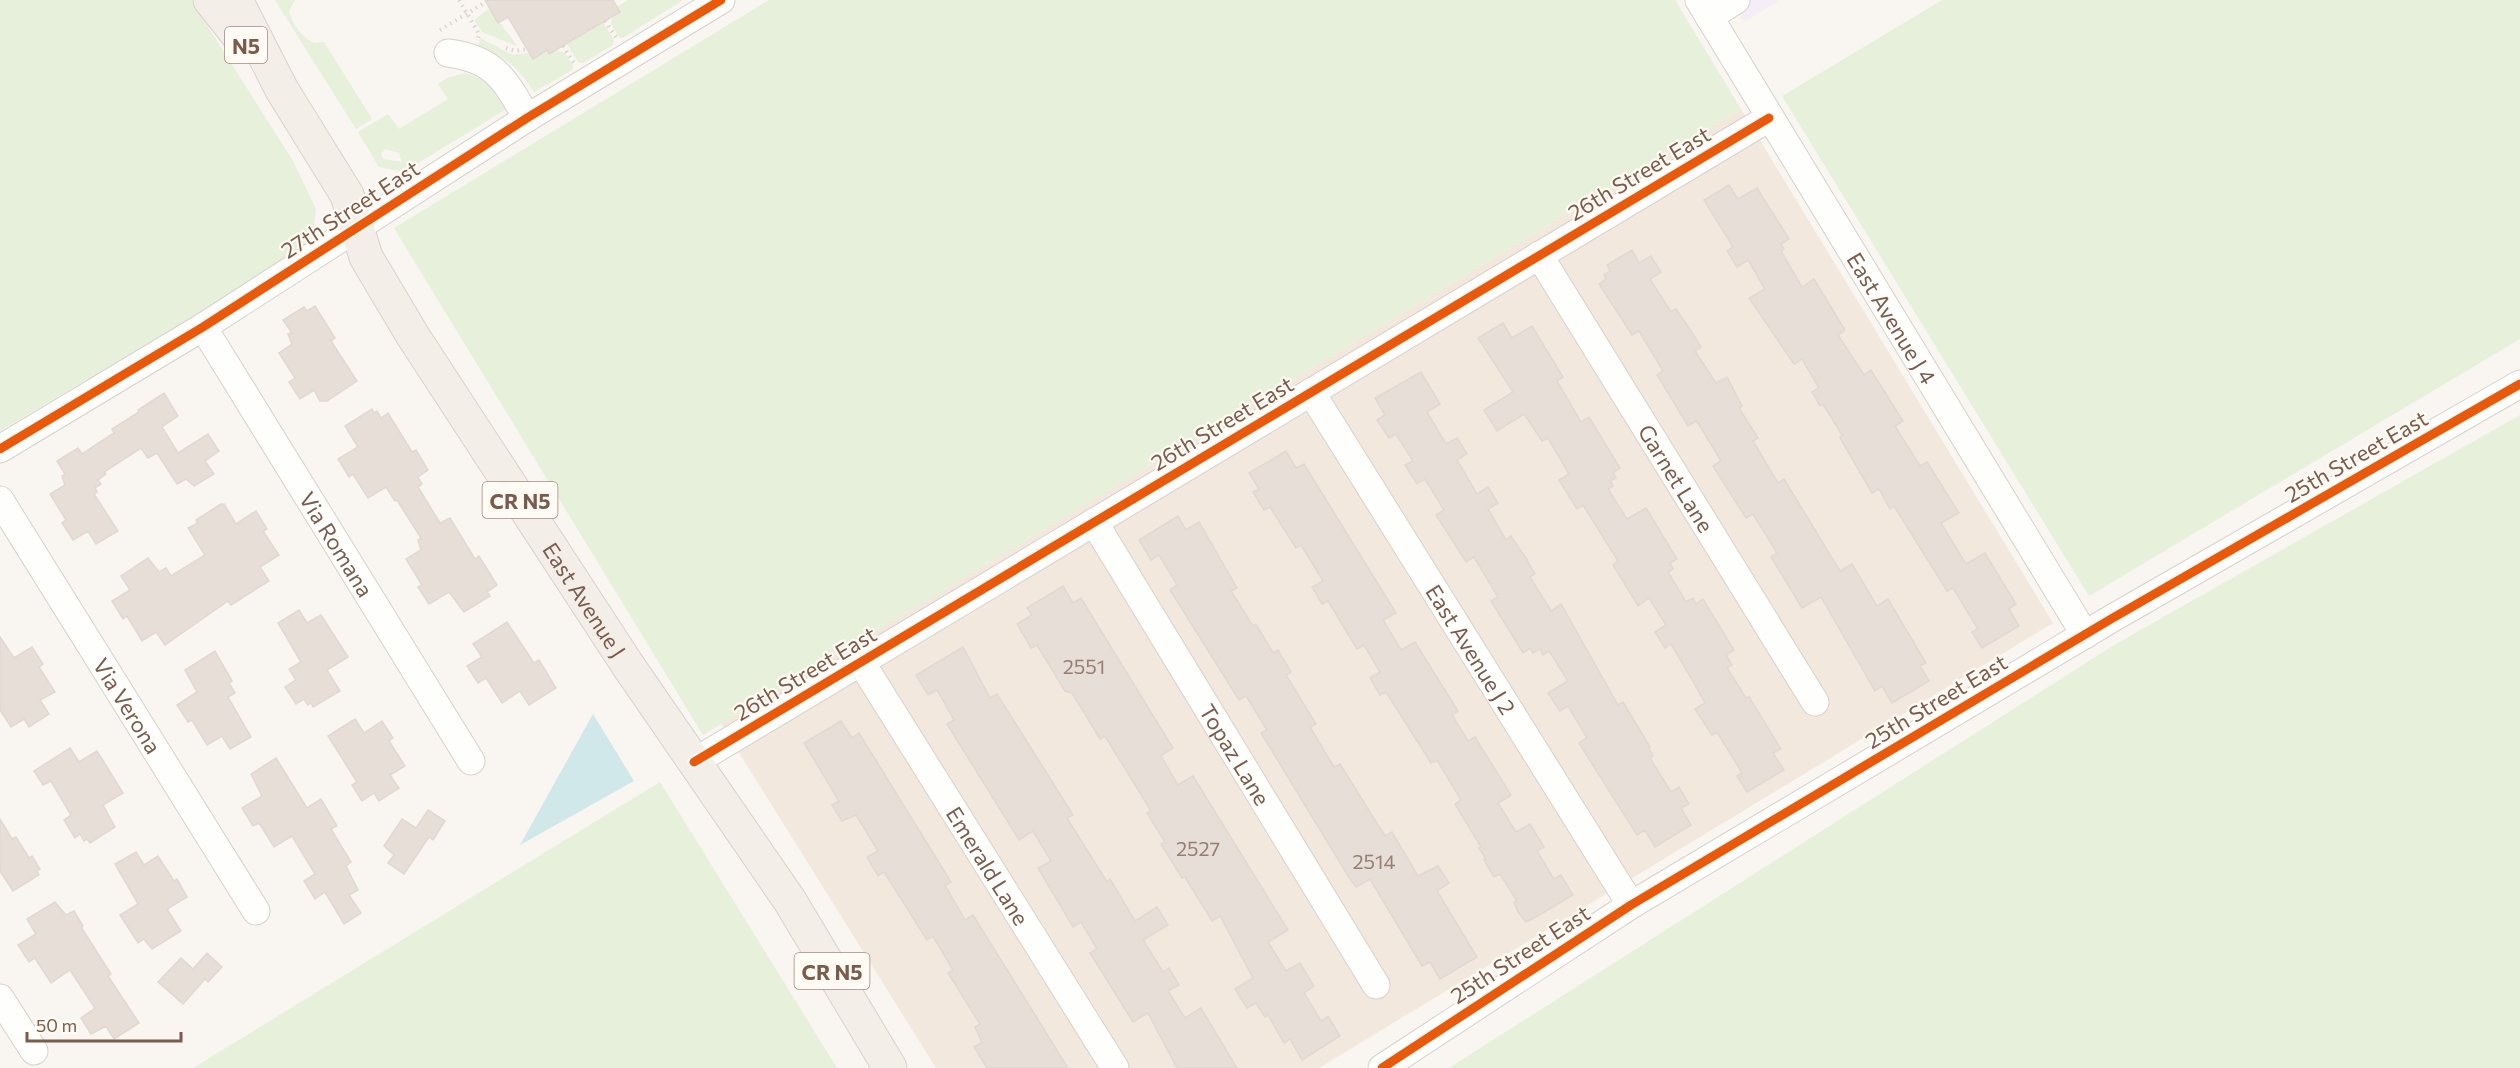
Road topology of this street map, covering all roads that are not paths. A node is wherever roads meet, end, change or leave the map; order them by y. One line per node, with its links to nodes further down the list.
1 (210, 0): 7 (main road, East Avenue J / N5)
2 (236, 0): 7 (main road, East Avenue J / CR N5)
3 (1736, 0): 5 (street)
4 (715, 1): 8 (street, 27th Street East)
5 (1704, 9): 9 (street, East Avenue J 4)
6 (465, 43): 8 (street)
7 (282, 90): 10 (main road, East Avenue J / CR N5)
8 (527, 118): 10 (street, 27th Street East)
9 (1770, 118): 11 (street, 26th Street East); 18 (street, East Avenue J 4)
10 (357, 227): 12 (street, 27th Street East); 22 (main road, East Avenue J / CR N5)
11 (1539, 255): 14 (street, 26th Street East); 20 (street, Garnet Lane)
12 (203, 327): 15 (street, 27th Street East); 21 (street, Via Romana)
13 (2520, 384): 18 (street, 25th Street East)
14 (1311, 392): 17 (street, 26th Street East); 23 (street, East Avenue J 2)
15 (0, 449)
16 (0, 500): 24 (street, Via Verona)
17 (1094, 522): 19 (street, 26th Street East); 25 (street, Topaz Lane)
18 (2085, 635): 23 (street, 25th Street East)
19 (861, 662): 22 (street, 26th Street East); 29 (street, Emerald Lane)
20 (1815, 702)
21 (471, 761)
22 (694, 762): 28 (main road, East Avenue J / CR N5)
23 (1631, 905): 30 (street, 25th Street East)
24 (256, 911)
25 (1376, 986)
26 (0, 998): 27 (street)
27 (34, 1051)
28 (890, 1068)
29 (1115, 1068)
30 (1382, 1068)

